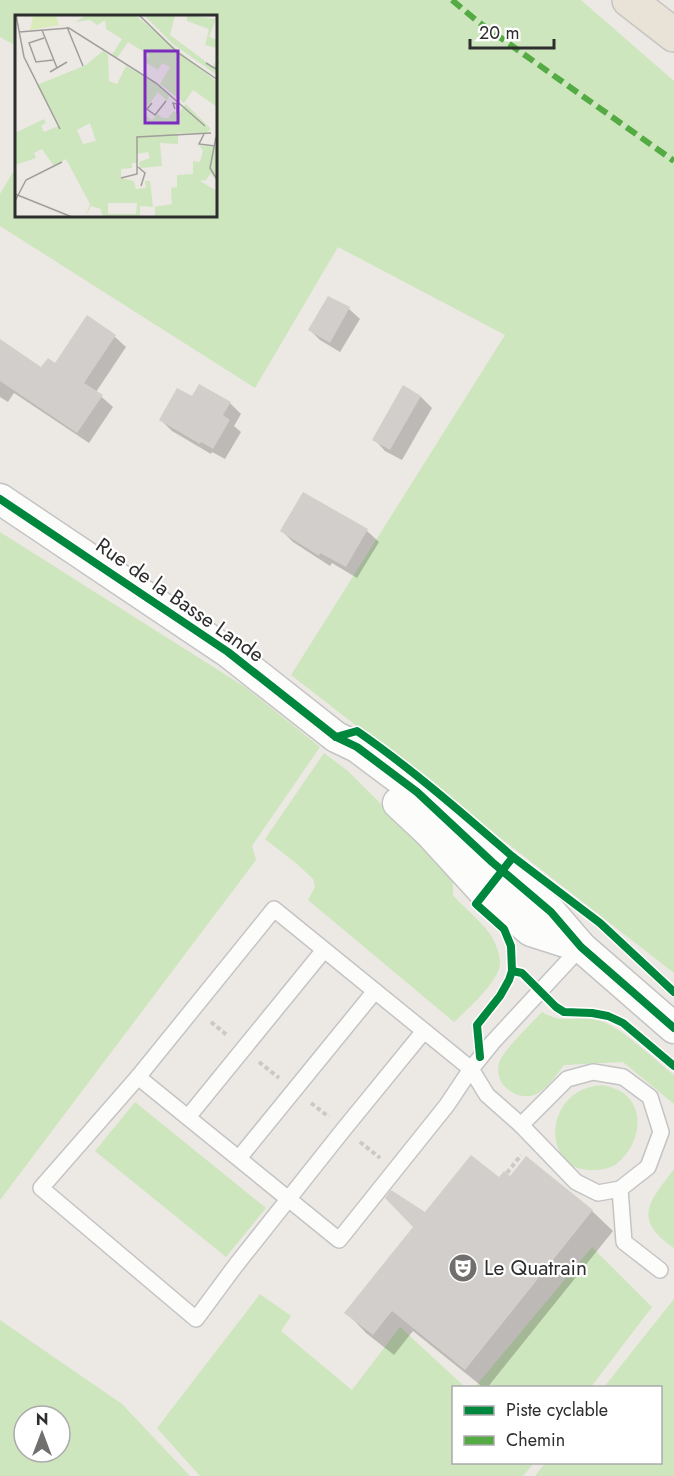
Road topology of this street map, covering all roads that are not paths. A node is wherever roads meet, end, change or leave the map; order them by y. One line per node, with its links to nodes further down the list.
1 (629, 0): 2 (highway)
2 (674, 35)
3 (0, 499): 4 (street, Rue de la Basse Lande)
4 (581, 946): 7 (street, Rue de la Basse Lande); 9 (lane)
5 (324, 950): 6 (lane); 10 (lane); 11 (lane)
6 (375, 991): 8 (lane); 13 (lane)
7 (674, 1028)
8 (424, 1031): 9 (lane); 15 (lane)
9 (471, 1069): 12 (lane); 15 (lane)
10 (138, 1077): 11 (lane); 15 (lane)
11 (188, 1117): 13 (lane)
12 (521, 1125): 14 (lane); 14 (lane)
13 (240, 1158): 15 (lane)
14 (620, 1189): 16 (lane)
15 (289, 1200)
16 (660, 1270)

